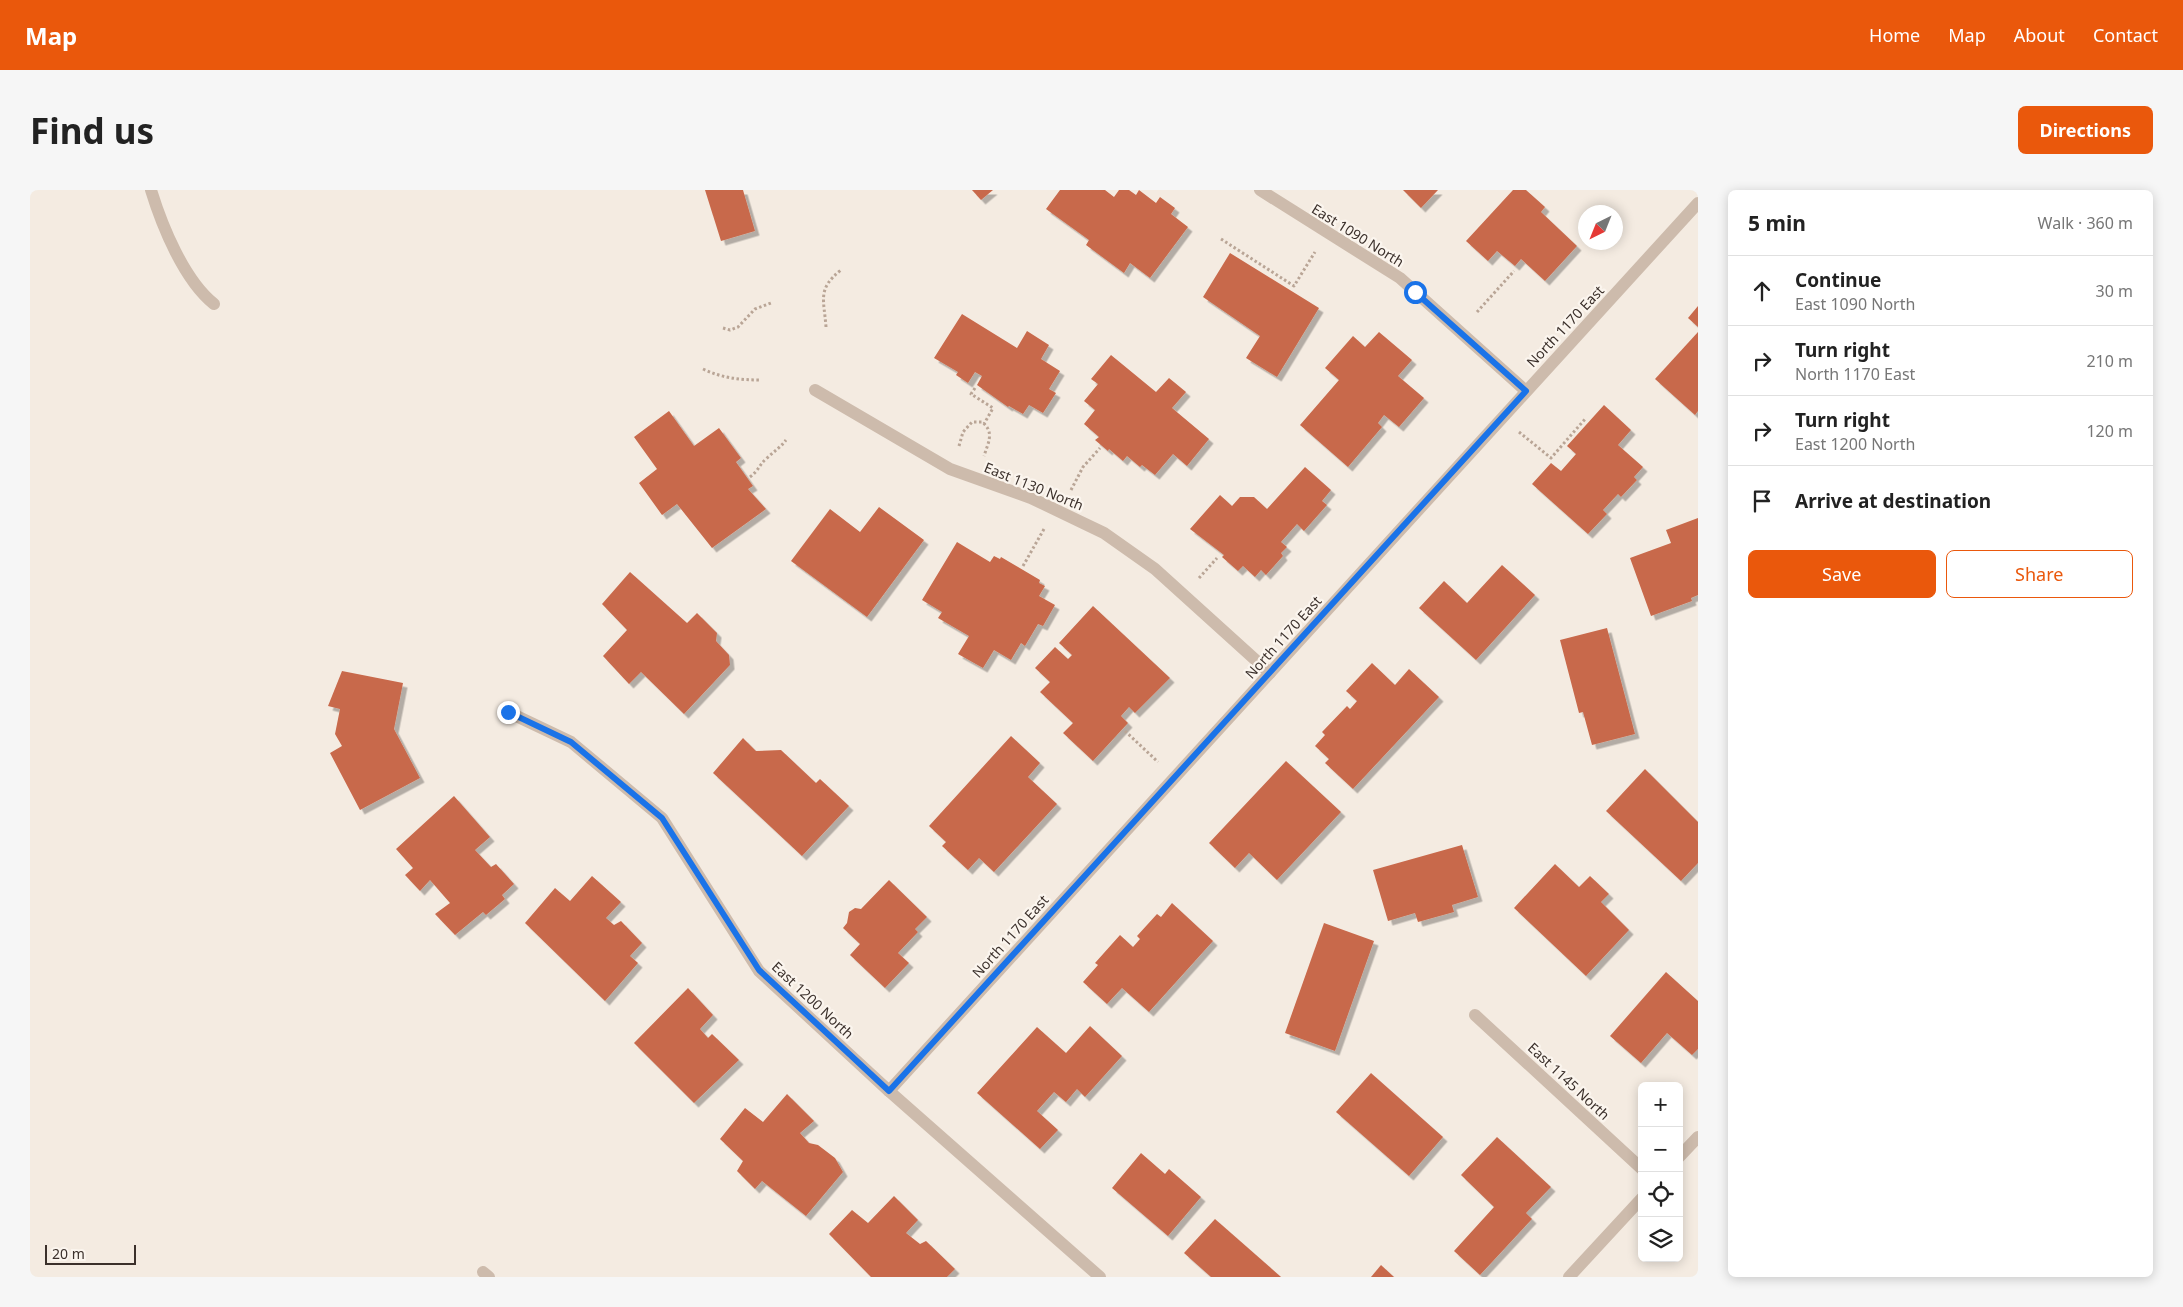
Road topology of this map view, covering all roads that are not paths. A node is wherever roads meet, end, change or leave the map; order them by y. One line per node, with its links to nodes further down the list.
1 (151, 190): 4 (street)
2 (1260, 190): 6 (street, East 1090 North)
3 (1698, 203): 6 (street, North 1170 East)
4 (214, 304)
5 (815, 390): 7 (street, East 1130 North)
6 (1526, 391): 7 (street, North 1170 East)
7 (1270, 673): 10 (street, North 1170 East)
8 (508, 712): 10 (street, East 1200 North)
9 (1475, 1015): 13 (street, East 1145 North)
10 (889, 1091): 15 (street, East 1200 North)
11 (1698, 1136): 12 (street)
12 (1683, 1153)
13 (1638, 1165)
14 (1638, 1202): 16 (street)
15 (1100, 1277)
16 (1569, 1277)

